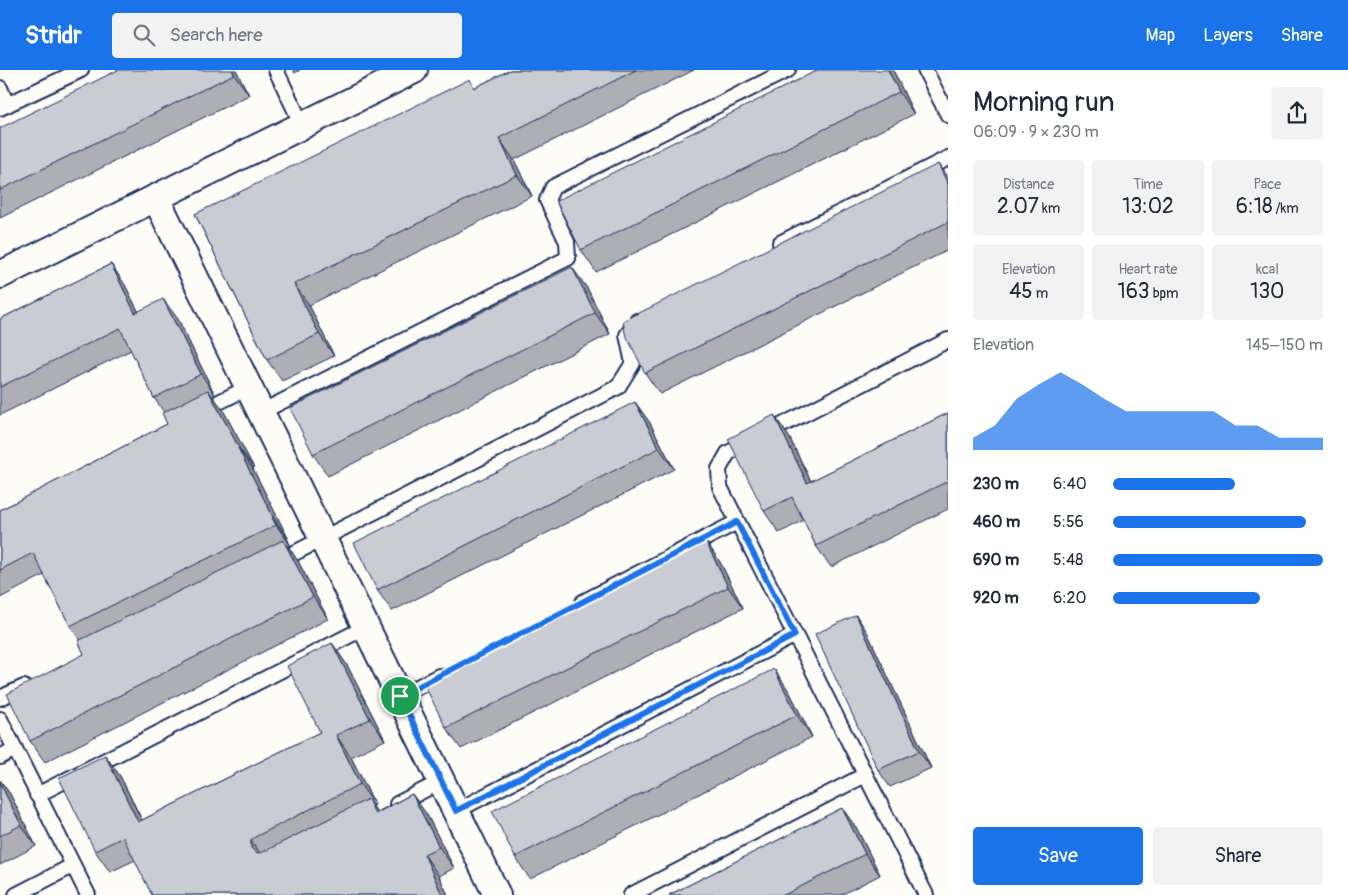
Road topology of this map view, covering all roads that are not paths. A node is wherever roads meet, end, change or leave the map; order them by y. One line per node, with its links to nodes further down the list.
1 (81, 70): 7 (lane)
2 (276, 70): 9 (lane)
3 (414, 70): 9 (street)
4 (788, 70): 17 (lane)
5 (925, 70): 8 (lane)
6 (0, 88): 7 (lane)
7 (4, 106)
8 (948, 115)
9 (302, 125): 11 (street)
10 (948, 158): 12 (lane)
11 (156, 198): 13 (street); 16 (street)
12 (765, 251)
13 (0, 275)
14 (643, 312): 20 (lane)
15 (948, 340): 19 (lane)
16 (249, 387): 17 (street); 18 (lane)
17 (261, 412): 20 (street)
18 (187, 419)
19 (737, 522): 22 (lane); 24 (lane)
20 (323, 539): 21 (lane); 23 (street)
21 (262, 569)
22 (568, 609)
23 (366, 627): 27 (street); 34 (lane)
24 (795, 635): 32 (lane); 36 (lane)
25 (453, 669): 27 (lane)
26 (35, 681): 28 (lane)
27 (400, 696): 33 (street)
28 (0, 698)
29 (0, 719): 30 (lane)
30 (15, 750): 31 (lane); 34 (lane)
31 (0, 757)
32 (865, 775): 41 (lane); 42 (lane)
33 (442, 781): 35 (lane); 36 (street)
34 (37, 795): 37 (lane)
35 (389, 808)
36 (456, 811): 40 (street)
37 (72, 866): 38 (lane); 39 (lane)
38 (16, 895)
39 (88, 895)
40 (497, 895)
41 (631, 895)
42 (926, 895)

